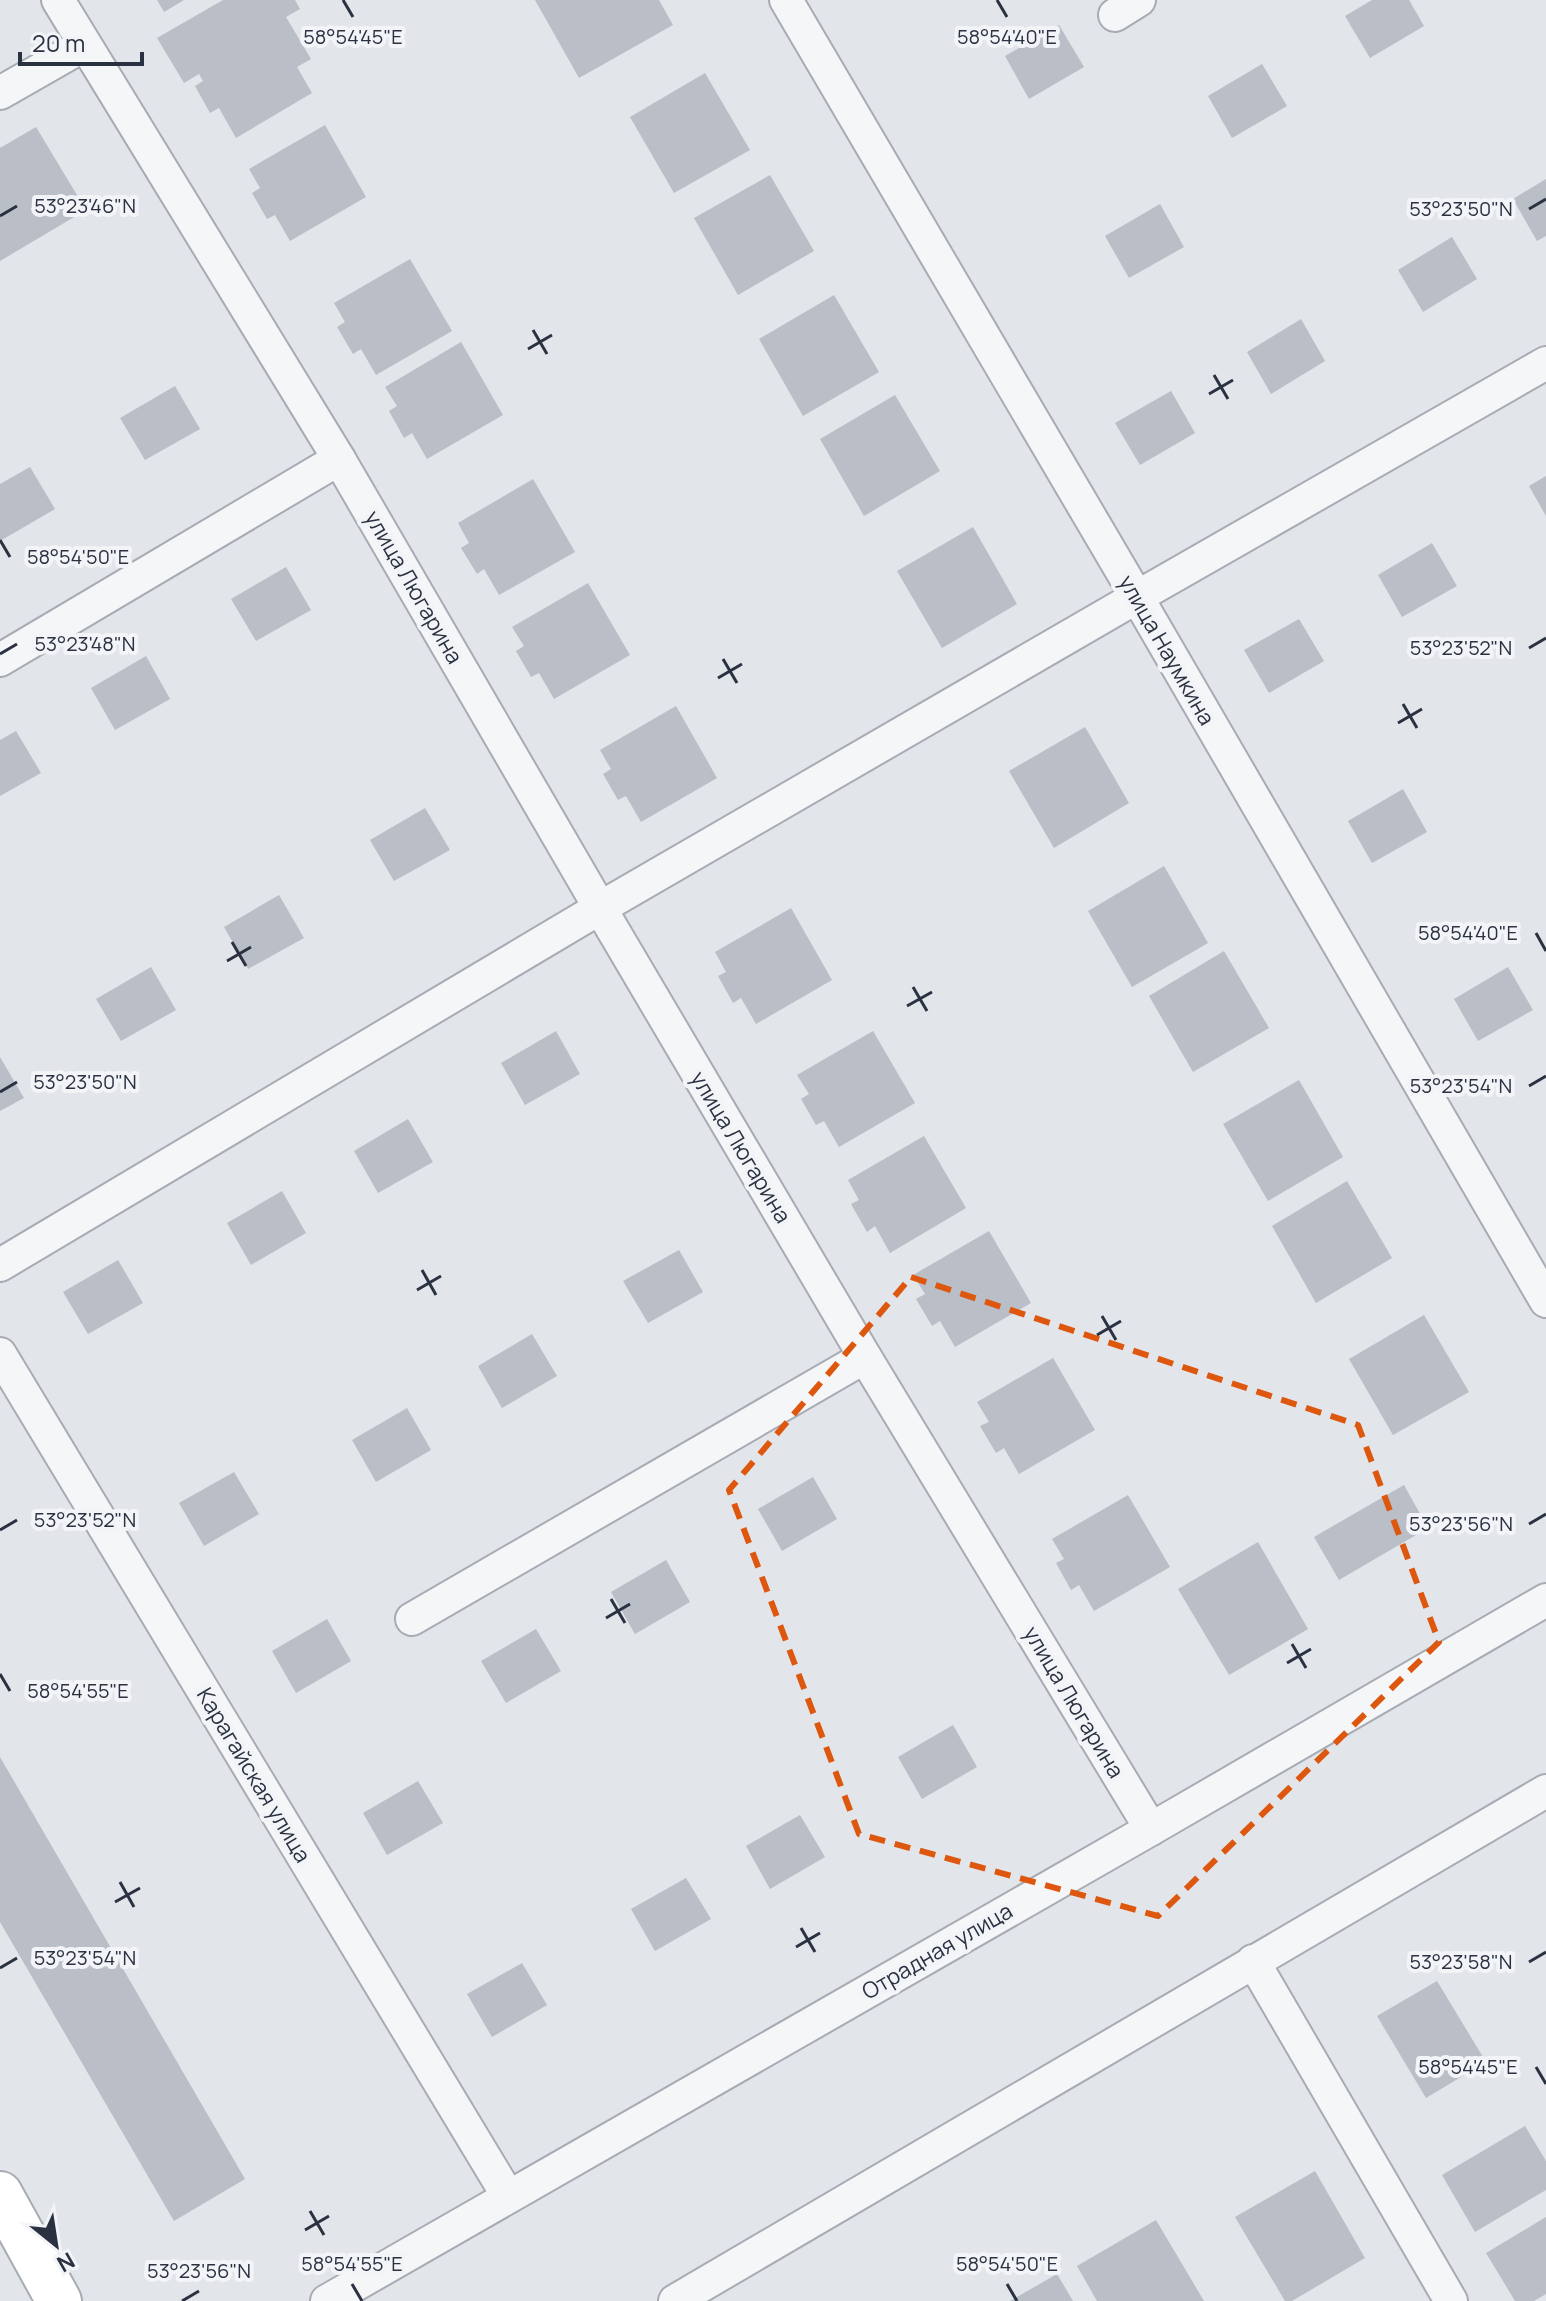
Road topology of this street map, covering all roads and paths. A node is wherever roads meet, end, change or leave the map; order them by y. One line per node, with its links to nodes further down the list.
1 (58, 0): 3 (street, улица Люгарина)
2 (786, 0): 7 (street, улица Наумкина)
3 (84, 45): 4 (street); 6 (street, улица Люгарина)
4 (0, 93)
5 (1546, 363): 7 (street)
6 (339, 459): 8 (street); 9 (street, улица Люгарина)
7 (1137, 597): 9 (street); 11 (street, улица Наумкина)
8 (0, 660)
9 (600, 908): 10 (street); 13 (street, улица Люгарина)
10 (0, 1265)
11 (1546, 1301)
12 (0, 1354): 20 (street, Карагайская улица)
13 (865, 1357): 15 (street); 17 (street, улица Люгарина)
14 (1546, 1600): 17 (street, Отрадная улица)
15 (412, 1619)
16 (1546, 1791): 18 (street)
17 (1151, 1829): 20 (street, Отрадная улица)
18 (1253, 1961): 23 (street); 24 (street)
19 (0, 2194): 21 (street)
20 (508, 2196): 22 (street, Отрадная улица)
21 (59, 2301)
22 (327, 2301)
23 (675, 2301)
24 (1451, 2301)

